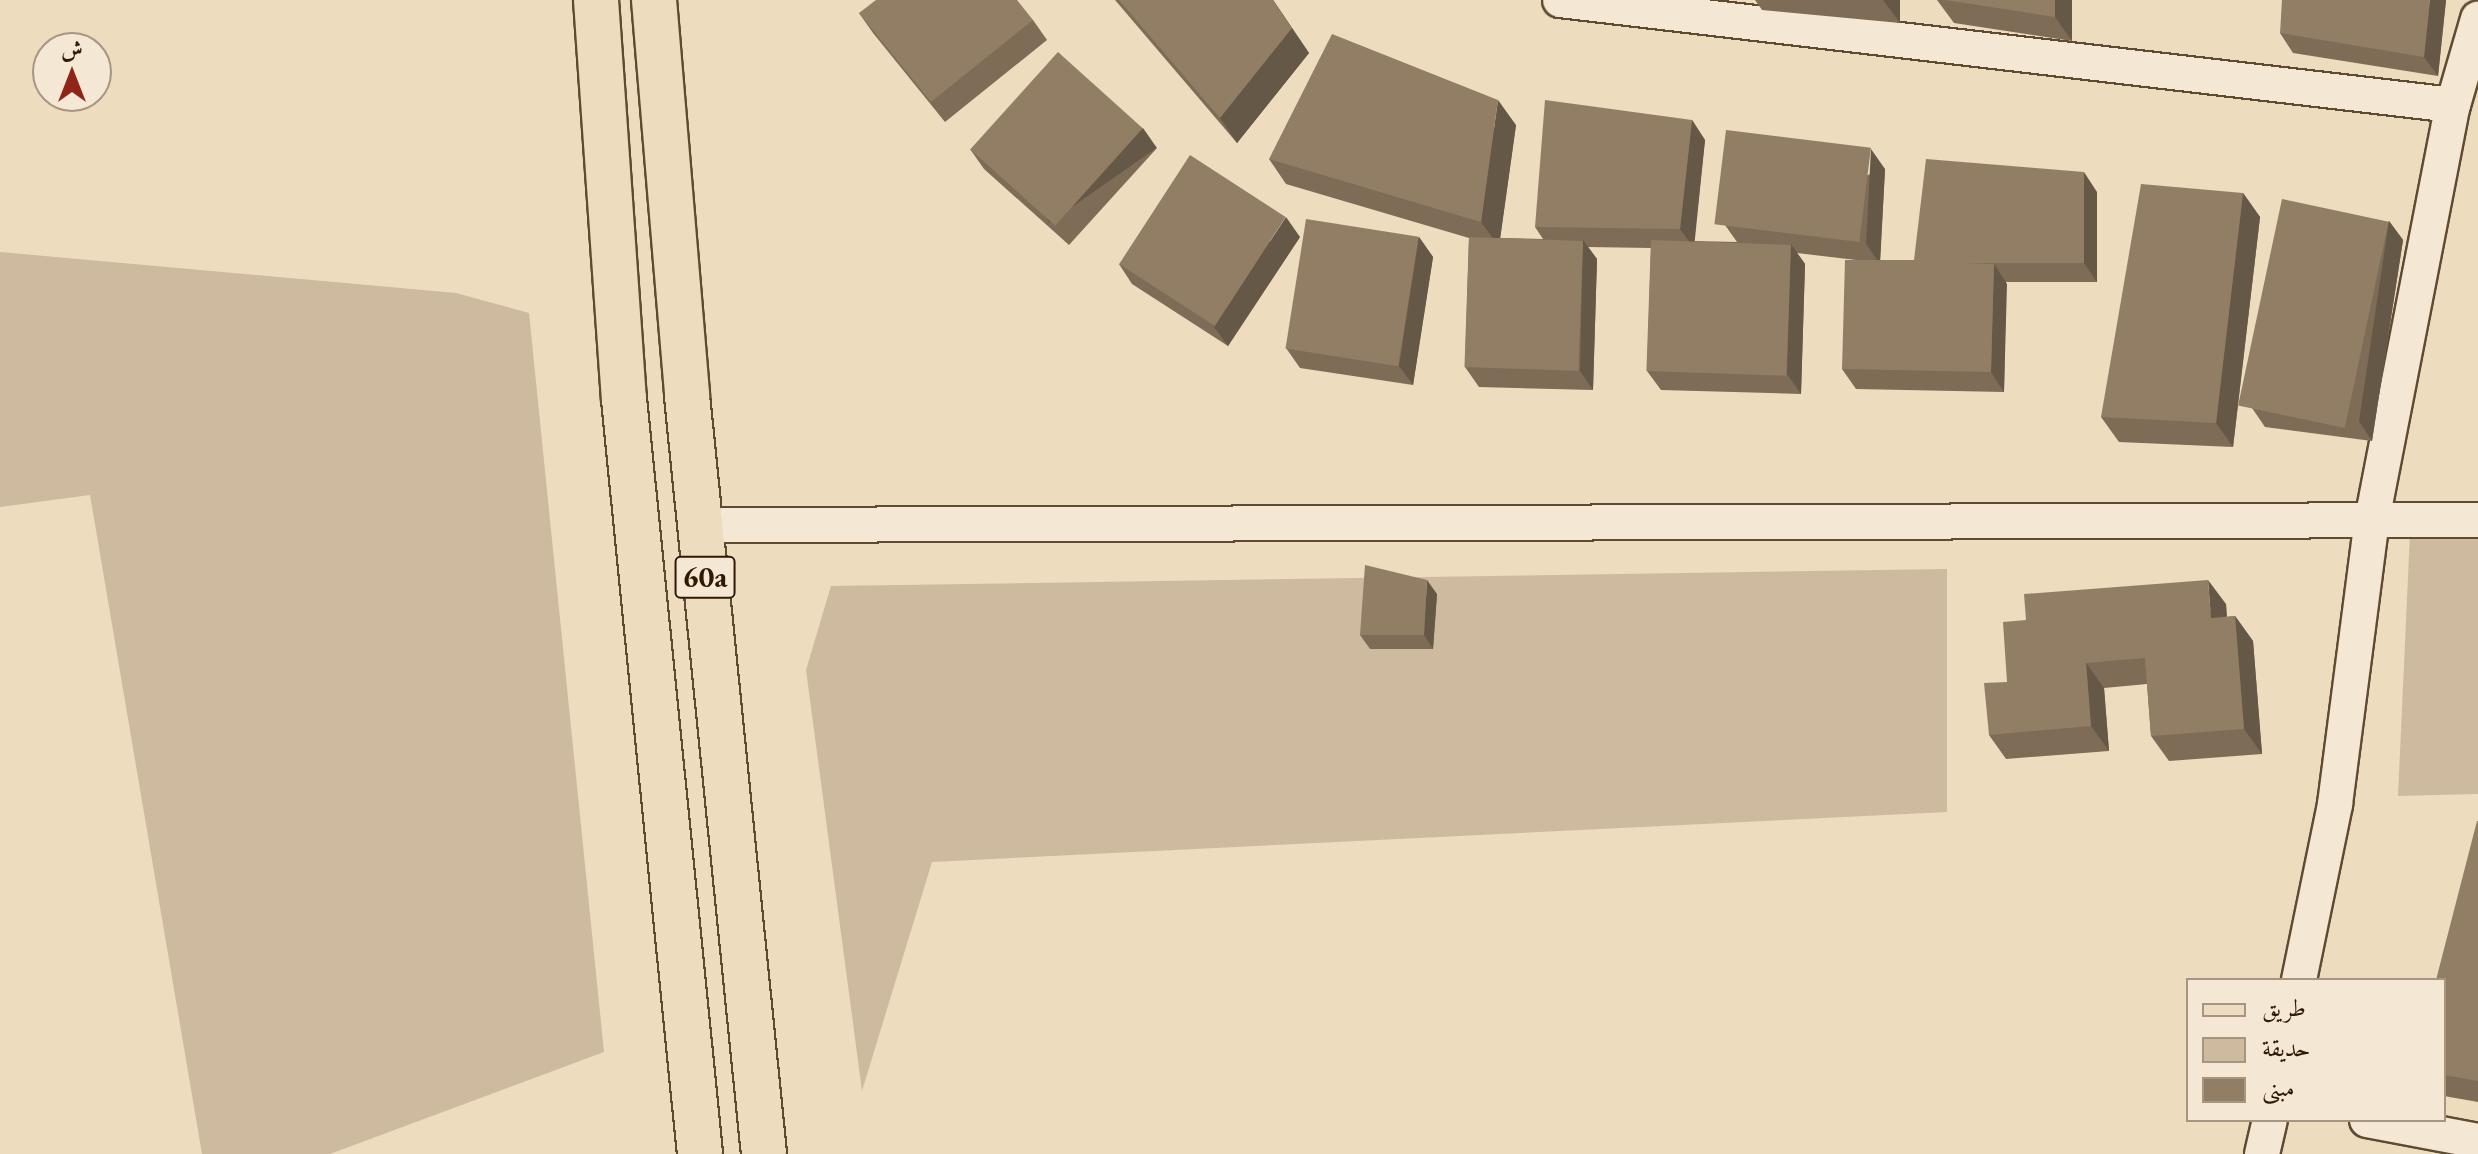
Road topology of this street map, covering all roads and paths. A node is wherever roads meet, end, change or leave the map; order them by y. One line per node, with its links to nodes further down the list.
1 (596, 0): 13 (main road, 60a)
2 (654, 0): 8 (main road, 60a)
3 (1560, 0): 5 (street)
4 (2478, 19): 5 (street)
5 (2453, 105): 6 (street)
6 (2372, 520): 7 (street); 8 (street); 9 (street)
7 (2478, 520)
8 (700, 525): 14 (main road, 60a)
9 (2299, 978)
10 (2270, 1122): 15 (street)
11 (2378, 1122): 12 (street)
12 (2478, 1141)
13 (700, 1154)
14 (764, 1154)
15 (2262, 1154)

